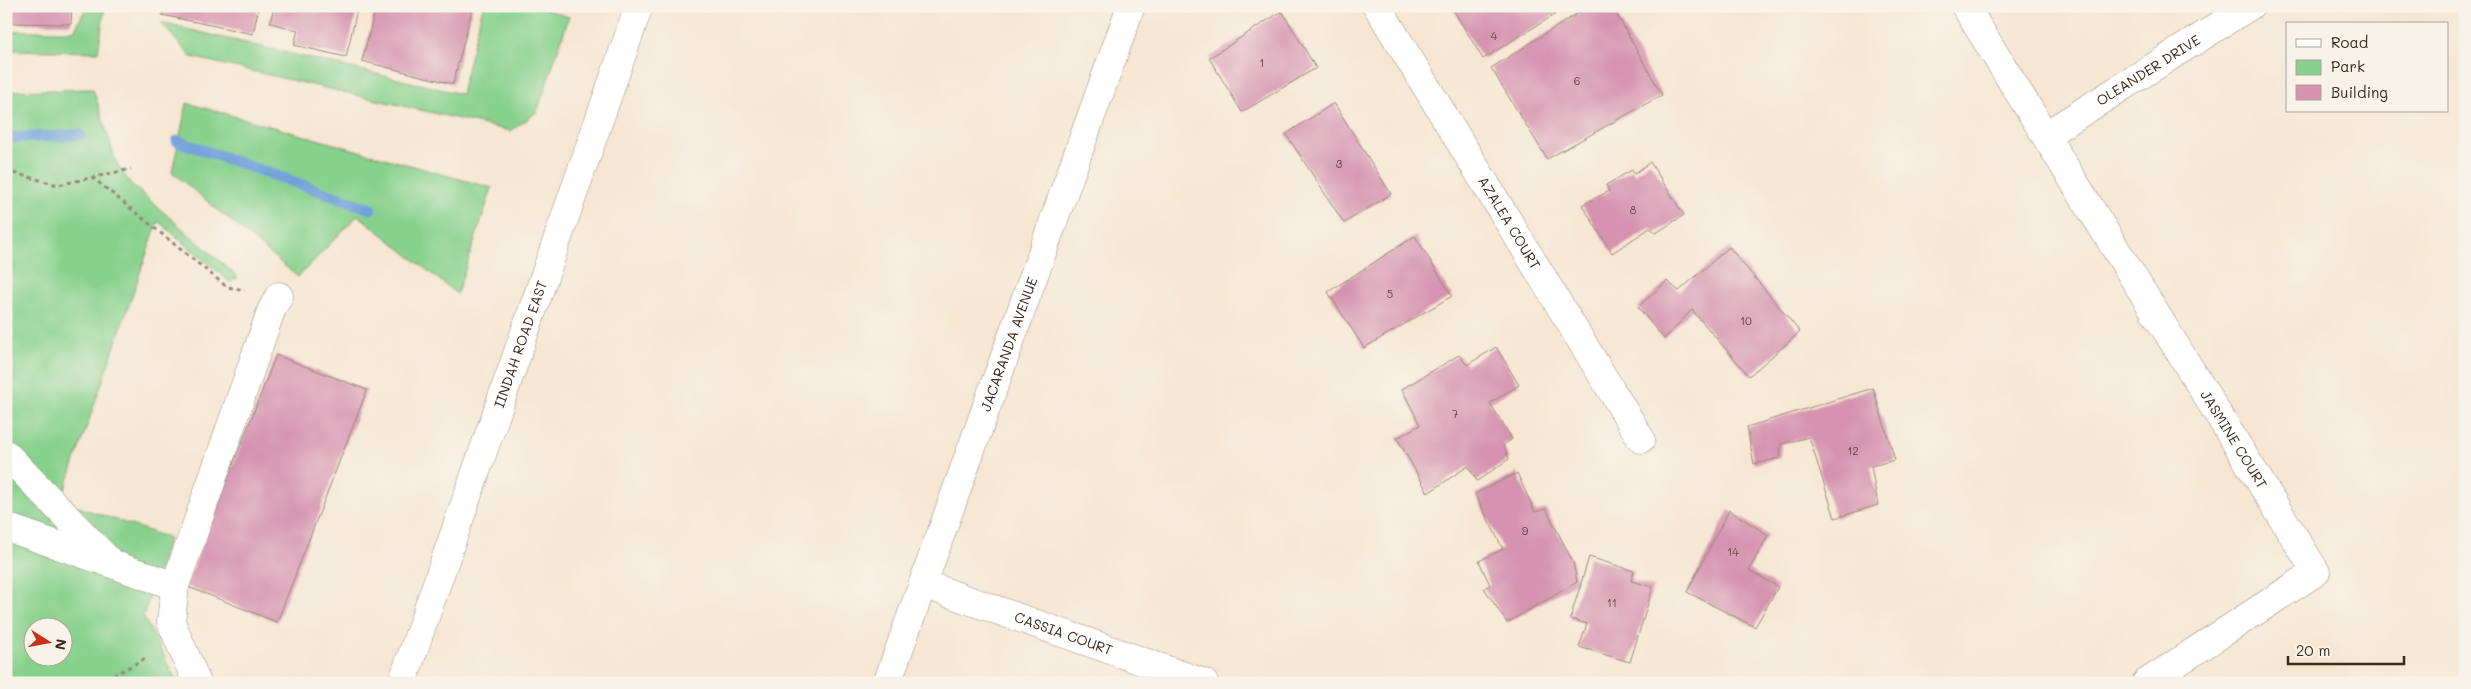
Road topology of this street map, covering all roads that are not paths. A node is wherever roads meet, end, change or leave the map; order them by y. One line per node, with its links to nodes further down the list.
1 (639, 6): 15 (street, IINDAH ROAD EAST)
2 (1130, 6): 12 (street, JACARANDA AVENUE)
3 (1377, 6): 8 (street, AZALEA COURT)
4 (1965, 6): 6 (street)
5 (2250, 6): 6 (street, OLEANDER DRIVE)
6 (2046, 135): 18 (street, JASMINE COURT)
7 (279, 296): 13 (street)
8 (1641, 439)
9 (6, 454): 11 (street)
10 (6, 527): 11 (street)
11 (113, 564): 13 (street)
12 (923, 584): 16 (street, JACARANDA AVENUE); 17 (street, CASSIA COURT)
13 (175, 586): 14 (street)
14 (197, 683)
15 (402, 683)
16 (887, 683)
17 (1204, 683)
18 (2146, 683)

